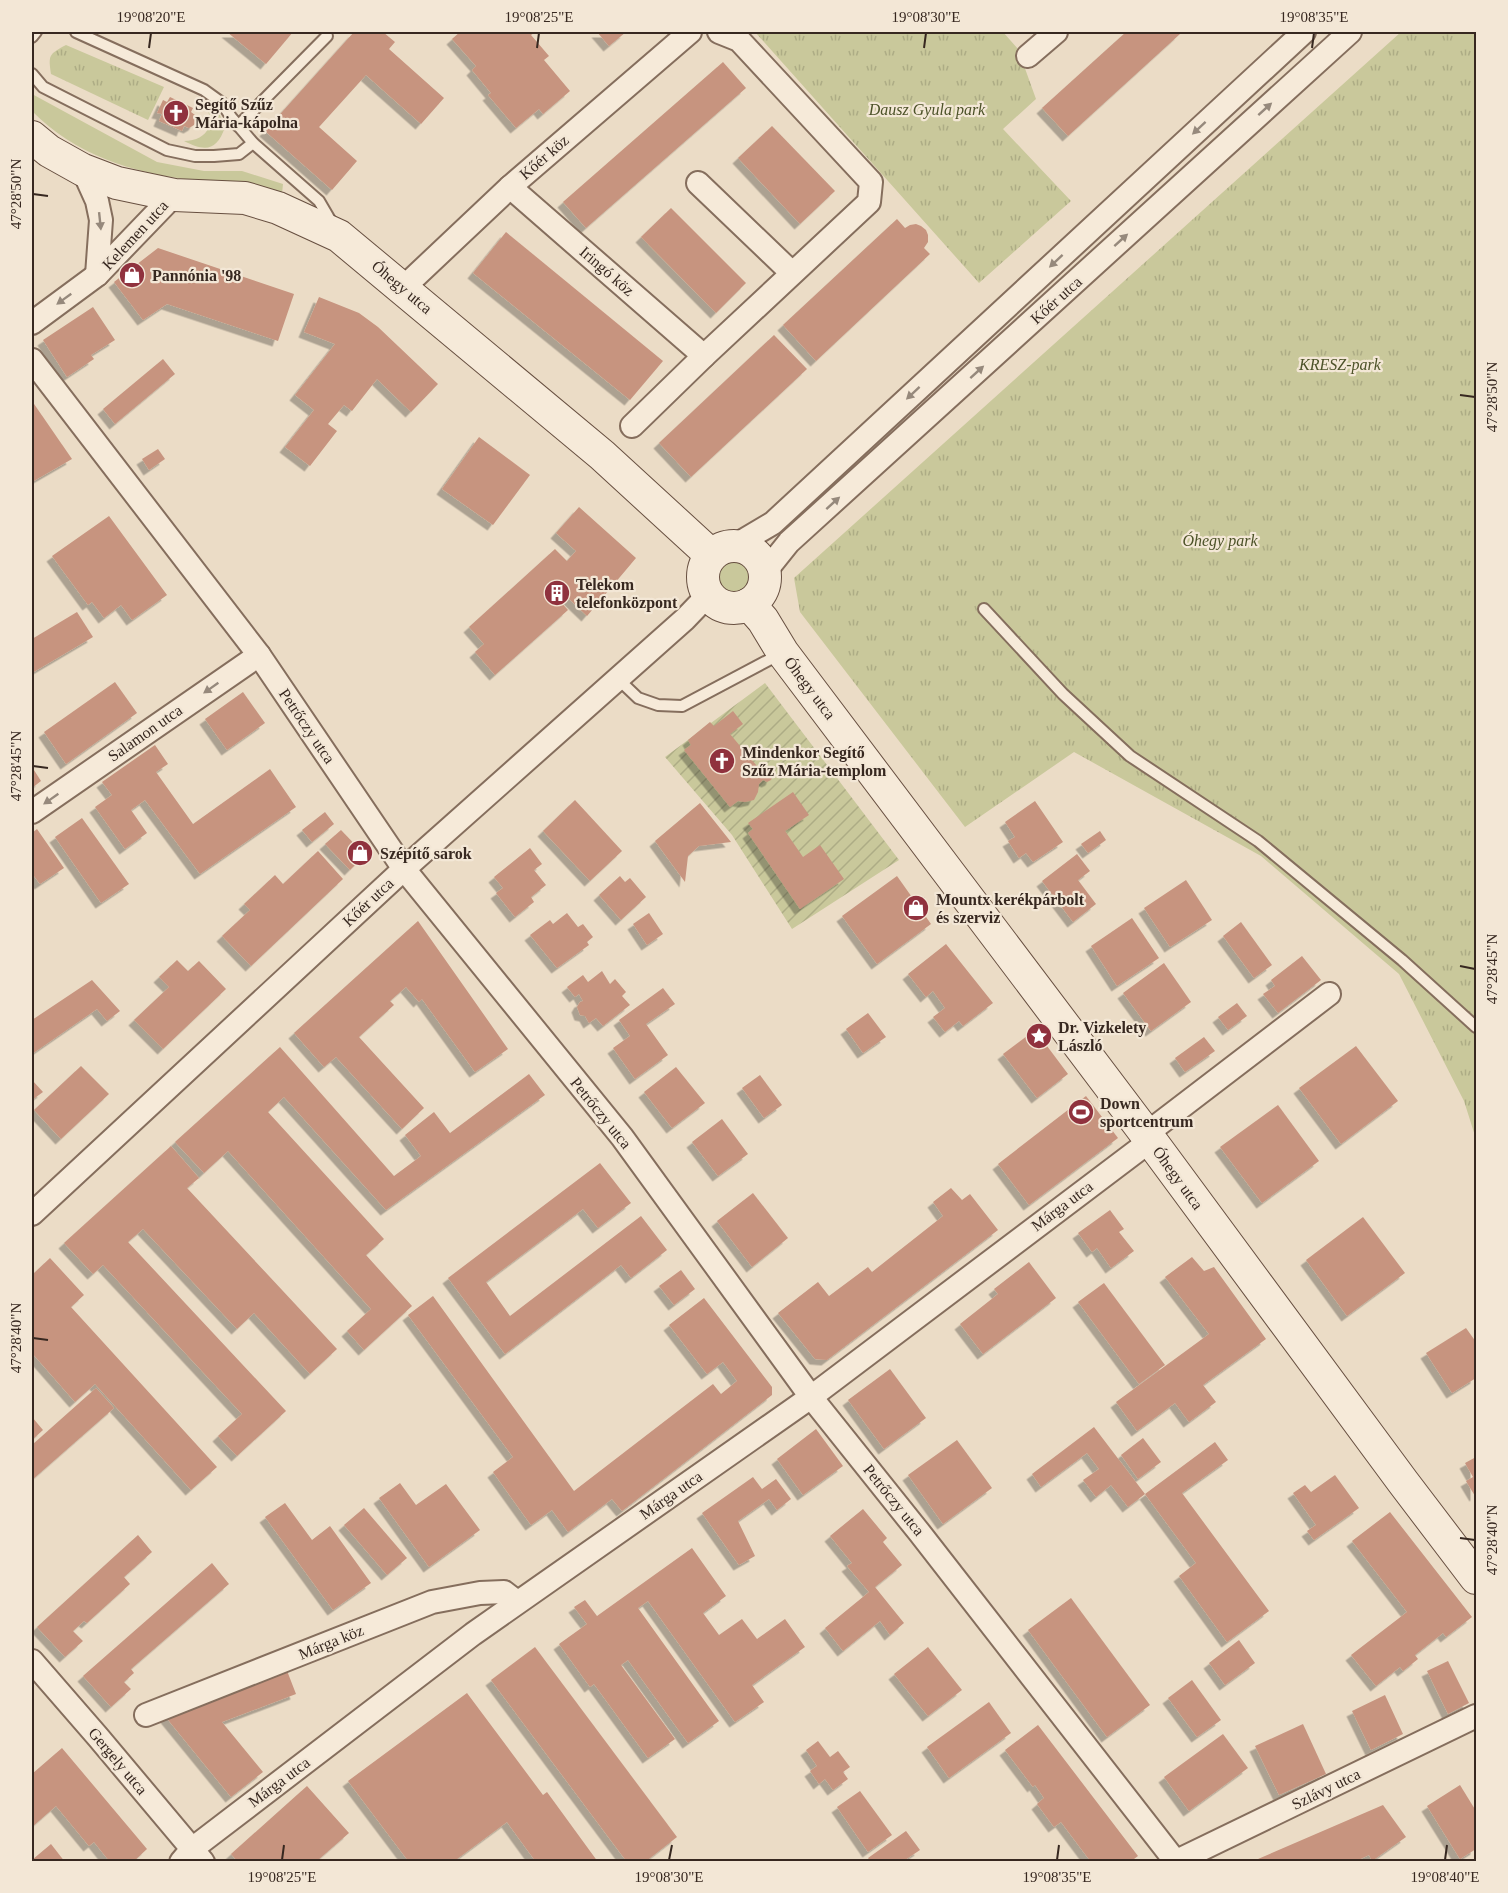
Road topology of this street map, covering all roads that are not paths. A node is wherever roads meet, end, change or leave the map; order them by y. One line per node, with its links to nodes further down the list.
1 (36, 32): 9 (lane)
2 (76, 32): 12 (lane)
3 (690, 32): 17 (street, Kőér köz)
4 (719, 32): 20 (street)
5 (1056, 32): 10 (street)
6 (1304, 32): 27 (street, Kőér utca, one-way to 27)
7 (1350, 32): 28 (street, Kőér utca, one-way to 7)
8 (327, 36): 12 (lane)
9 (32, 37)
10 (1028, 56)
11 (32, 74): 14 (lane)
12 (238, 126): 14 (lane)
13 (32, 137): 15 (street, Óhegy utca)
14 (253, 143): 19 (lane)
15 (83, 170): 18 (street, Óhegy utca); 21 (street, Kelemen utca, one-way to 21)
16 (698, 183): 20 (street)
17 (510, 187): 22 (street, Kőér köz); 24 (street, Iringó köz)
18 (174, 195): 19 (street, Óhegy utca); 21 (street, Kelemen utca)
19 (339, 236): 22 (street, Óhegy utca)
20 (792, 273): 24 (street)
21 (97, 275): 23 (street, Kelemen utca, one-way to 23)
22 (403, 288): 27 (street, Óhegy utca)
23 (32, 323)
24 (704, 356): 26 (street)
25 (32, 360): 33 (street, Petrőczy utca)
26 (632, 426)
27 (724, 550): 28 (street, Óhegy utca); 29 (street)
28 (765, 572): 30 (street)
29 (708, 595): 30 (street); 34 (street, Kőér utca)
30 (749, 604): 32 (street, Óhegy utca)
31 (984, 609): 38 (lane)
32 (783, 652): 34 (lane); 39 (street, Óhegy utca)
33 (259, 655): 35 (street, Salamon utca, one-way to 35); 36 (street, Petrőczy utca)
34 (617, 678): 36 (street, Kőér utca)
35 (32, 812)
36 (404, 869): 40 (street, Kőér utca); 41 (street, Petrőczy utca)
37 (1329, 994): 39 (street, Márga utca)
38 (1476, 1027)
39 (1148, 1137): 41 (street, Márga utca); 42 (street, Óhegy utca)
40 (32, 1214)
41 (812, 1397): 43 (street, Márga utca); 49 (street, Petrőczy utca)
42 (1476, 1578)
43 (518, 1602): 46 (street, Márga köz); 48 (street, Márga utca)
44 (32, 1661): 45 (street, Gergely utca)
45 (39, 1683): 48 (street, Gergely utca)
46 (146, 1715)
47 (1476, 1716): 49 (street, Szlávy utca)
48 (192, 1857)
49 (1176, 1861)

